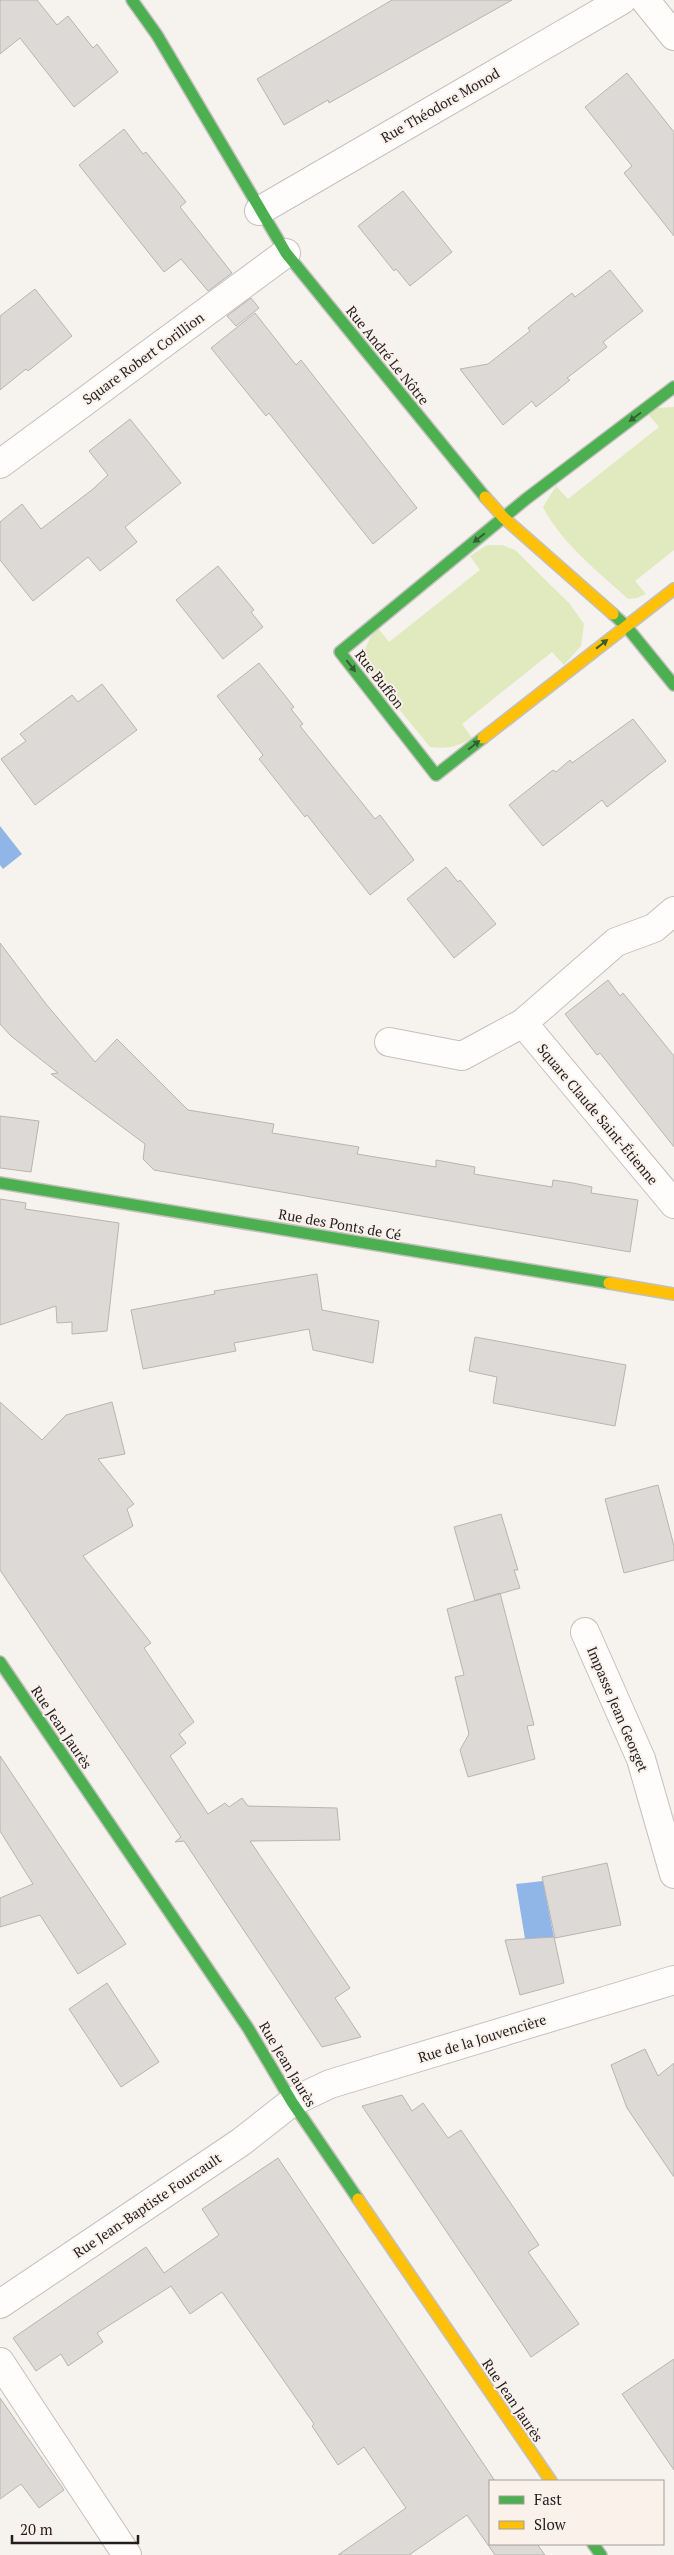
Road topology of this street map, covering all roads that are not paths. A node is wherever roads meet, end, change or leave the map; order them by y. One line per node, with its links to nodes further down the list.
1 (132, 0): 5 (street, Rue André Le Nôtre)
2 (622, 0): 5 (street, Rue Théodore Monod)
3 (644, 0): 4 (street)
4 (674, 36)
5 (259, 211): 6 (street, Rue André Le Nôtre)
6 (286, 253): 8 (street, Square Robert Corillion); 9 (street, Rue André Le Nôtre)
7 (674, 387): 9 (street, Rue Buffon, one-way to 9)
8 (0, 464)
9 (504, 518): 11 (street, Rue André Le Nôtre); 11 (street, Rue Buffon, one-way to 11)
10 (674, 589): 11 (street, Rue Buffon)
11 (626, 626): 12 (street, Rue André Le Nôtre)
12 (674, 685)
13 (674, 911): 14 (street)
14 (523, 1023): 15 (street); 17 (street, Square Claude Saint-Étienne)
15 (389, 1042)
16 (0, 1183): 18 (street, Rue des Ponts de Cé)
17 (674, 1204)
18 (674, 1294)
19 (585, 1632): 21 (street, Impasse Jean Georget)
20 (0, 1662): 23 (street, Rue Jean Jaurès)
21 (674, 1874)
22 (674, 1980): 23 (street, Rue de la Jouvencière)
23 (292, 2102): 24 (street, Rue Jean-Baptiste Fourcault); 26 (street, Rue Jean Jaurès)
24 (0, 2304)
25 (0, 2362): 27 (street)
26 (549, 2480)
27 (128, 2555)

